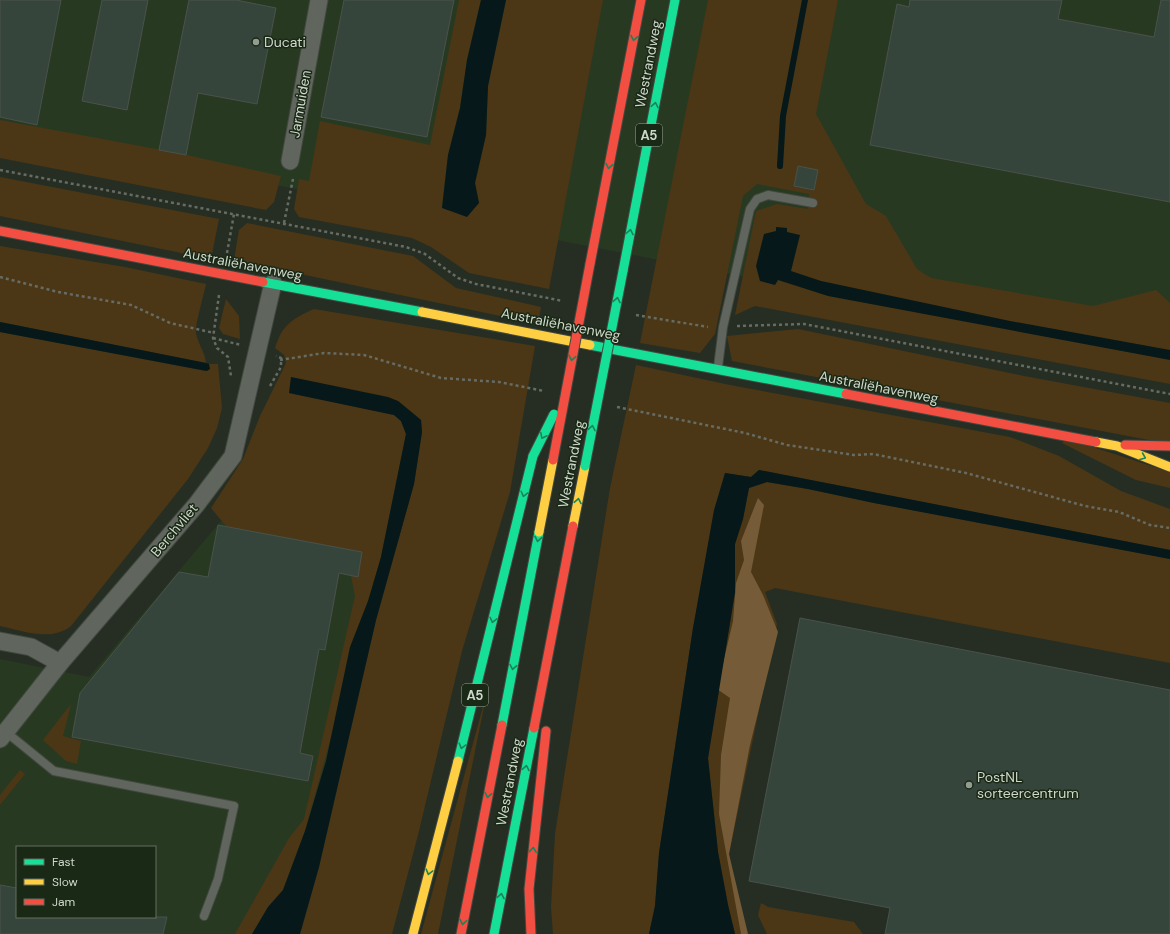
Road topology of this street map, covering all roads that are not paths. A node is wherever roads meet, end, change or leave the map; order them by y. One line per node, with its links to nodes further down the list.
1 (319, 0): 4 (street, Jarmuiden)
2 (641, 0): 9 (main road, Westrandweg / A5, one-way to 9, bridge)
3 (675, 0): 13 (main road, Westrandweg / A5, one-way to 3, bridge)
4 (290, 161)
5 (813, 203): 8 (lane)
6 (0, 231): 7 (main road, Australiëhavenweg)
7 (273, 283): 8 (main road, Australiëhavenweg); 15 (street, Berchvliet)
8 (717, 370): 10 (main road, Australiëhavenweg)
9 (566, 392): 20 (main road, A5, one-way to 20, bridge); 21 (main road, Westrandweg / A5, one-way to 21, bridge)
10 (1117, 446): 11 (main road, Australiëhavenweg); 12 (main road, Australiëhavenweg, one-way to 12)
11 (1170, 446)
12 (1170, 467)
13 (562, 580): 16 (main road, A5); 22 (main road, Westrandweg / A5, one-way to 13)
14 (0, 641): 15 (street)
15 (60, 663): 18 (street, Berchvliet)
16 (550, 699)
17 (547, 723): 23 (main road, one-way to 17)
18 (3, 736): 19 (lane)
19 (204, 916)
20 (413, 934)
21 (461, 934)
22 (494, 934)
23 (531, 934)

